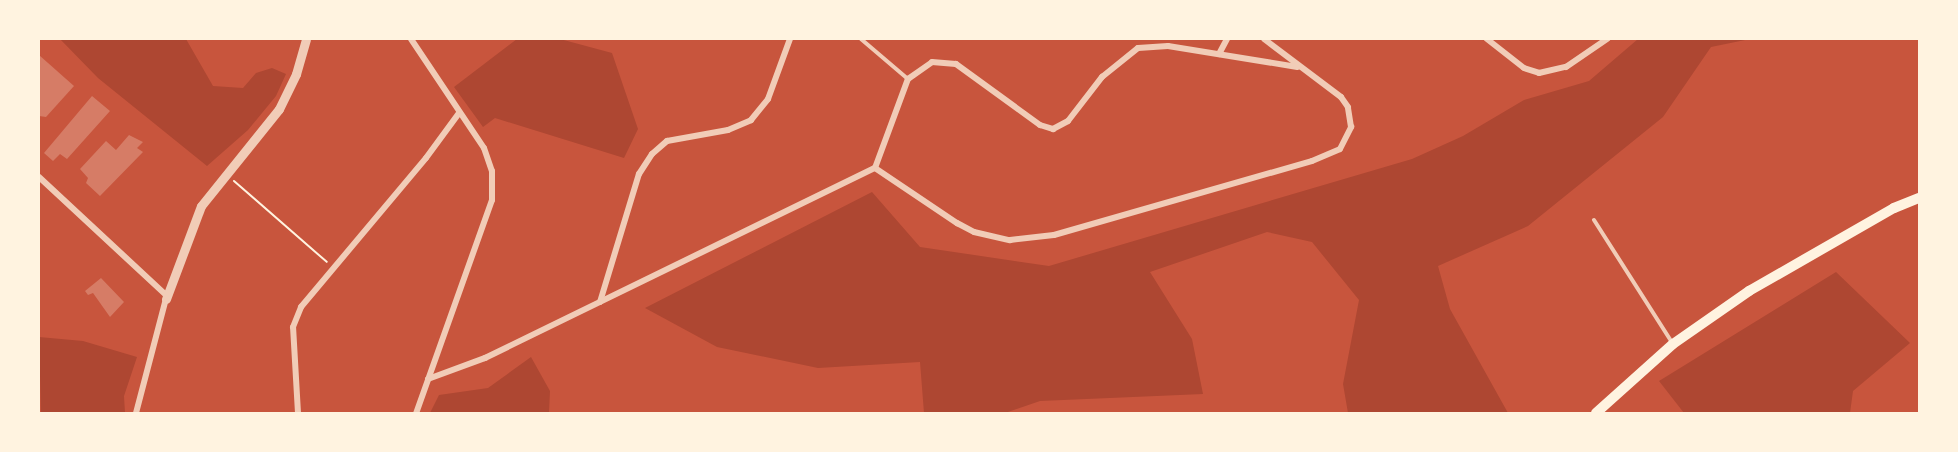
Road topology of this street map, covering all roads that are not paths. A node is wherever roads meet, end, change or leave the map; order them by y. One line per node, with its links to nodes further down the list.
1 (306, 39): 17 (street)
2 (411, 39): 12 (street)
3 (790, 39): 18 (street)
4 (861, 39): 11 (lane)
5 (1227, 39): 9 (street)
6 (1264, 39): 10 (street)
7 (1487, 39): 8 (street)
8 (1607, 39)
9 (1219, 54): 10 (street); 11 (street)
10 (1298, 67): 13 (street)
11 (908, 80): 13 (street)
12 (459, 113): 20 (street); 22 (street)
13 (875, 168): 18 (street)
14 (39, 177): 17 (street)
15 (1919, 198): 19 (main road)
16 (1594, 219): 19 (lane)
17 (166, 297): 21 (street)
18 (600, 302): 20 (street)
19 (1673, 344): 24 (main road)
20 (428, 379): 23 (street)
21 (136, 413)
22 (298, 413)
23 (416, 413)
24 (1596, 413)

